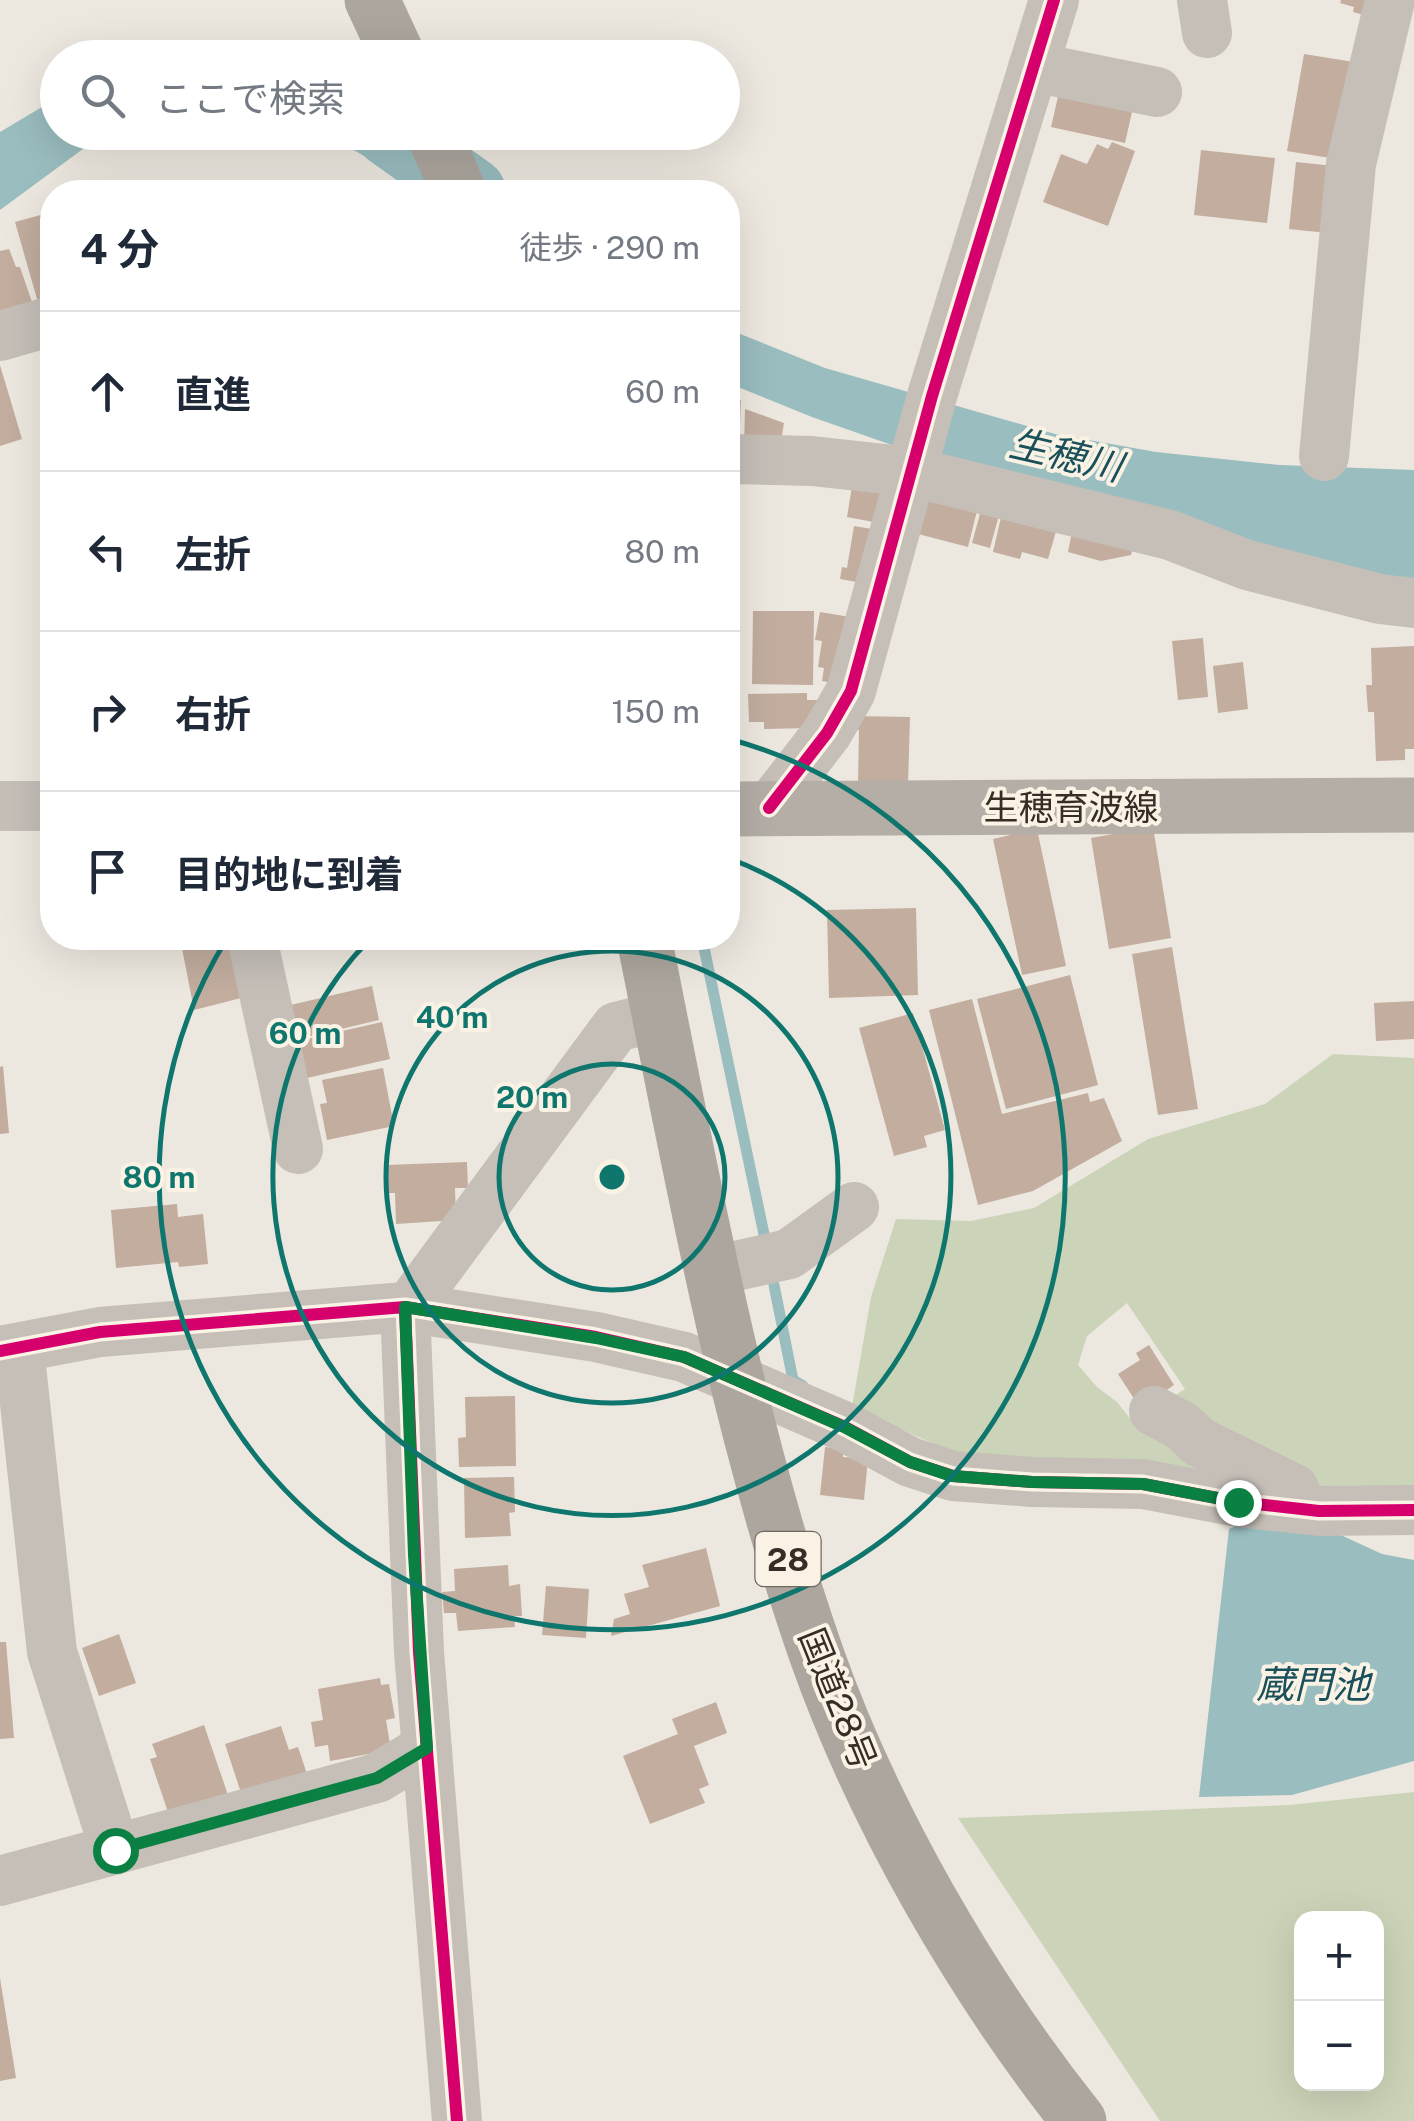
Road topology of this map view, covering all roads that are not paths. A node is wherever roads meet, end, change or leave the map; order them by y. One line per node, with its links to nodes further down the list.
1 (372, 0): 4 (highway)
2 (1054, 0): 5 (street)
3 (1390, 0): 11 (street)
4 (391, 40)
5 (1033, 67): 6 (street); 13 (street)
6 (1157, 92)
7 (440, 150): 8 (highway)
8 (453, 180)
9 (40, 324): 10 (street)
10 (0, 336)
11 (1324, 456)
12 (740, 459): 13 (street)
13 (914, 464): 14 (street); 18 (street)
14 (1414, 603)
15 (1414, 805): 18 (main road, 生穂育波線)
16 (0, 806): 17 (street)
17 (40, 806)
18 (748, 808)
19 (255, 950): 22 (street)
20 (646, 950): 21 (highway, 国道28号 / 28)
21 (660, 1016): 24 (highway, 国道28号 / 28); 25 (street)
22 (298, 1149)
23 (854, 1208): 24 (street)
24 (714, 1271): 27 (highway, 国道28号 / 28)
25 (407, 1307): 26 (street); 27 (street); 31 (street)
26 (10, 1349): 32 (street)
27 (738, 1380): 29 (street); 35 (highway, 国道28号 / 28)
28 (1154, 1412): 29 (street)
29 (1290, 1508): 30 (street)
30 (1414, 1510)
31 (427, 1748): 32 (street); 34 (street)
32 (115, 1850): 33 (street)
33 (0, 1882)
34 (457, 2121)
35 (1080, 2121)

